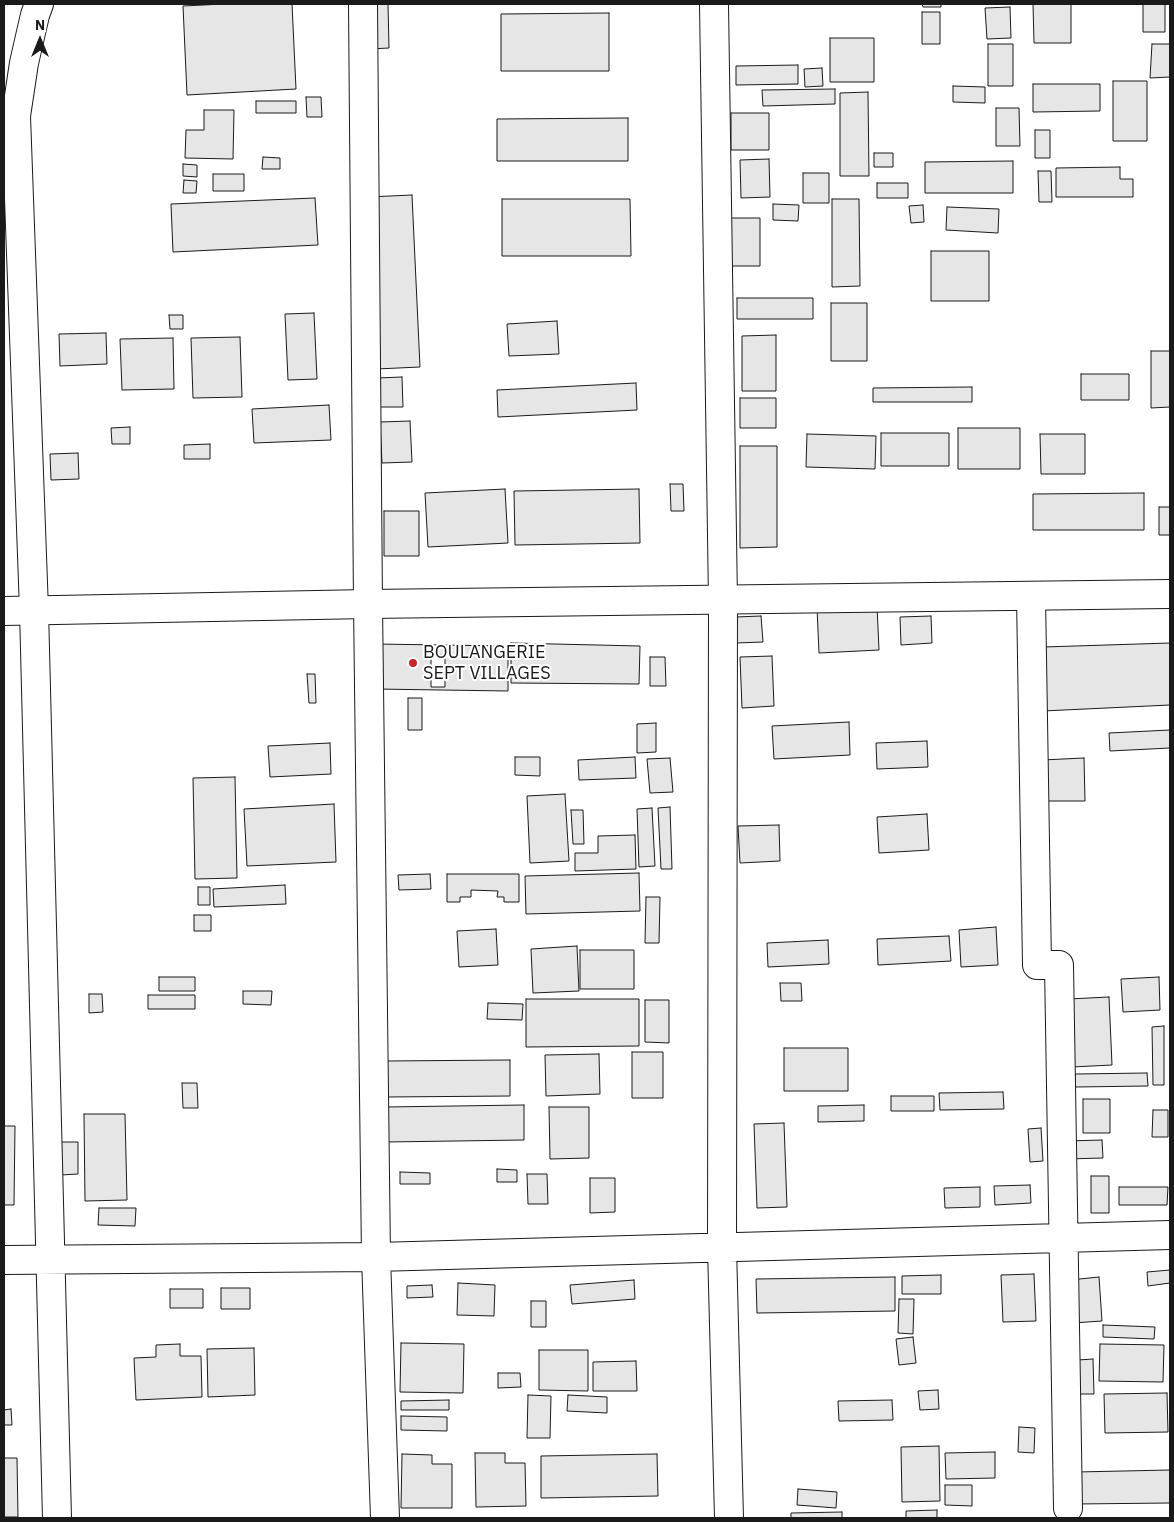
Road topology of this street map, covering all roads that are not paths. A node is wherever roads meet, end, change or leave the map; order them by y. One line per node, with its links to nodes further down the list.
1 (39, 4): 8 (street)
2 (363, 4): 7 (street)
3 (714, 4): 6 (street)
4 (1170, 594): 5 (street)
5 (1031, 596): 6 (street); 11 (street)
6 (723, 600): 7 (street); 12 (street)
7 (368, 604): 8 (street); 13 (street)
8 (34, 610): 9 (street); 14 (street)
9 (4, 611)
10 (1170, 1235): 11 (street)
11 (1064, 1238): 12 (street); 16 (street)
12 (722, 1247): 13 (street); 19 (street)
13 (376, 1257): 14 (street); 18 (street)
14 (50, 1258): 15 (street); 17 (street)
15 (4, 1260)
16 (1068, 1508)
17 (57, 1518)
18 (385, 1518)
19 (729, 1518)

